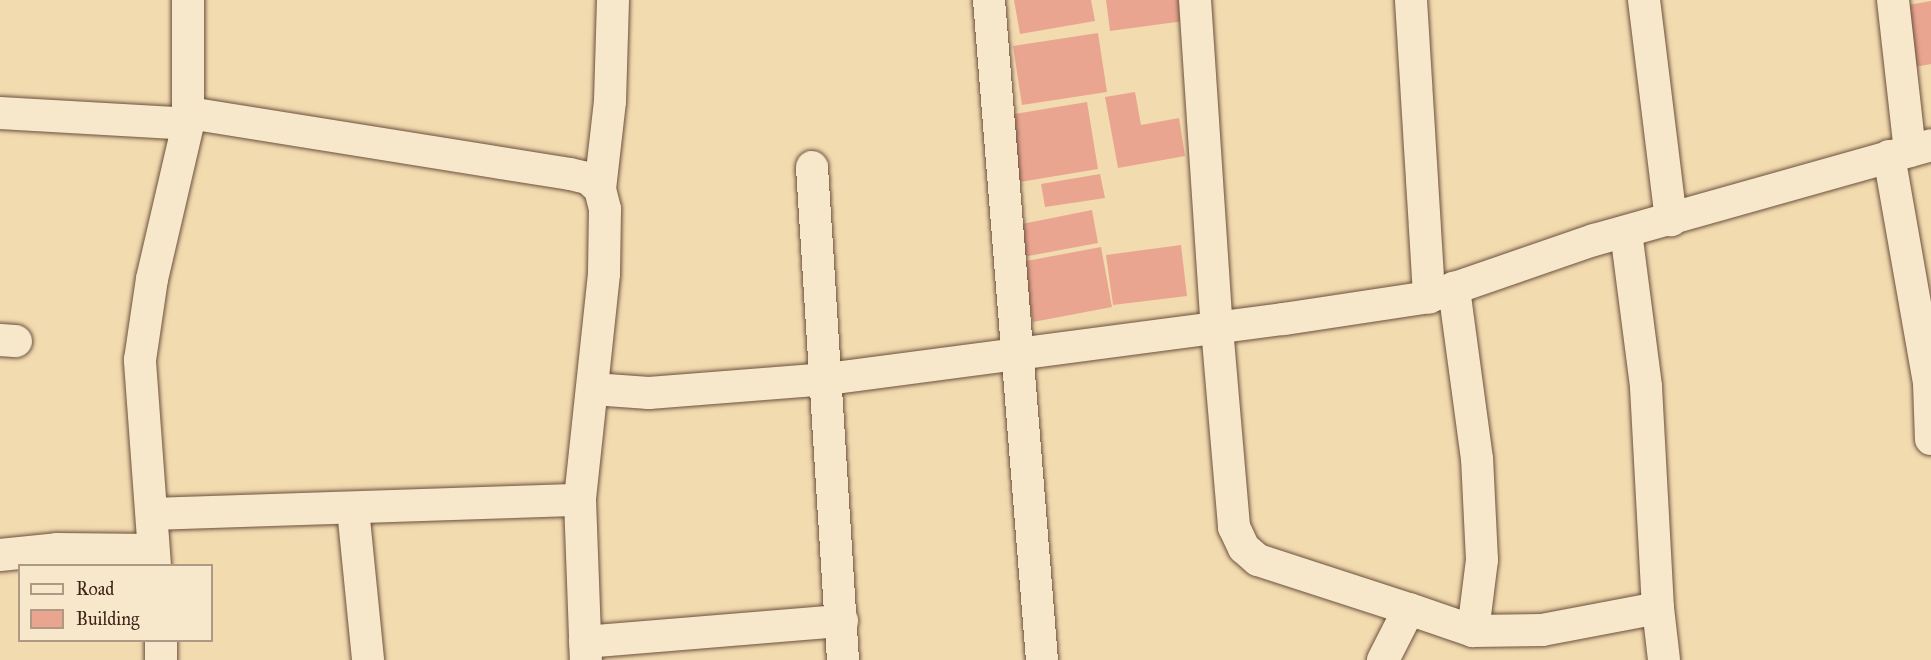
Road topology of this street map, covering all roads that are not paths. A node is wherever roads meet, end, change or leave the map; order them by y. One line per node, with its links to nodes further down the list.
1 (188, 0): 9 (street)
2 (613, 0): 12 (street)
3 (989, 0): 17 (street)
4 (1195, 0): 16 (street)
5 (1411, 0): 15 (street)
6 (1644, 0): 13 (street)
7 (1893, 0): 10 (street)
8 (0, 113): 9 (street)
9 (188, 119): 12 (street); 23 (street)
10 (1910, 150): 13 (street); 20 (street)
11 (812, 167): 18 (street)
12 (600, 189): 19 (street)
13 (1671, 220): 14 (street)
14 (1626, 232): 15 (street); 26 (street)
15 (1441, 292): 16 (street); 29 (street)
16 (1216, 328): 17 (street); 27 (street)
17 (1018, 353): 18 (street); 35 (street)
18 (827, 379): 19 (street); 28 (street)
19 (593, 389): 21 (street)
20 (1931, 440)
21 (580, 500): 22 (street); 31 (street)
22 (353, 509): 23 (street); 33 (street)
23 (152, 514): 25 (street)
24 (0, 555): 25 (street)
25 (154, 558)
26 (1658, 608): 29 (street); 37 (street)
27 (1409, 609): 29 (street); 36 (street)
28 (842, 621): 31 (street); 34 (street)
29 (1473, 631)
30 (160, 642): 32 (street)
31 (586, 651)
32 (161, 660)
33 (368, 660)
34 (843, 660)
35 (1042, 660)
36 (1383, 660)
37 (1664, 660)

